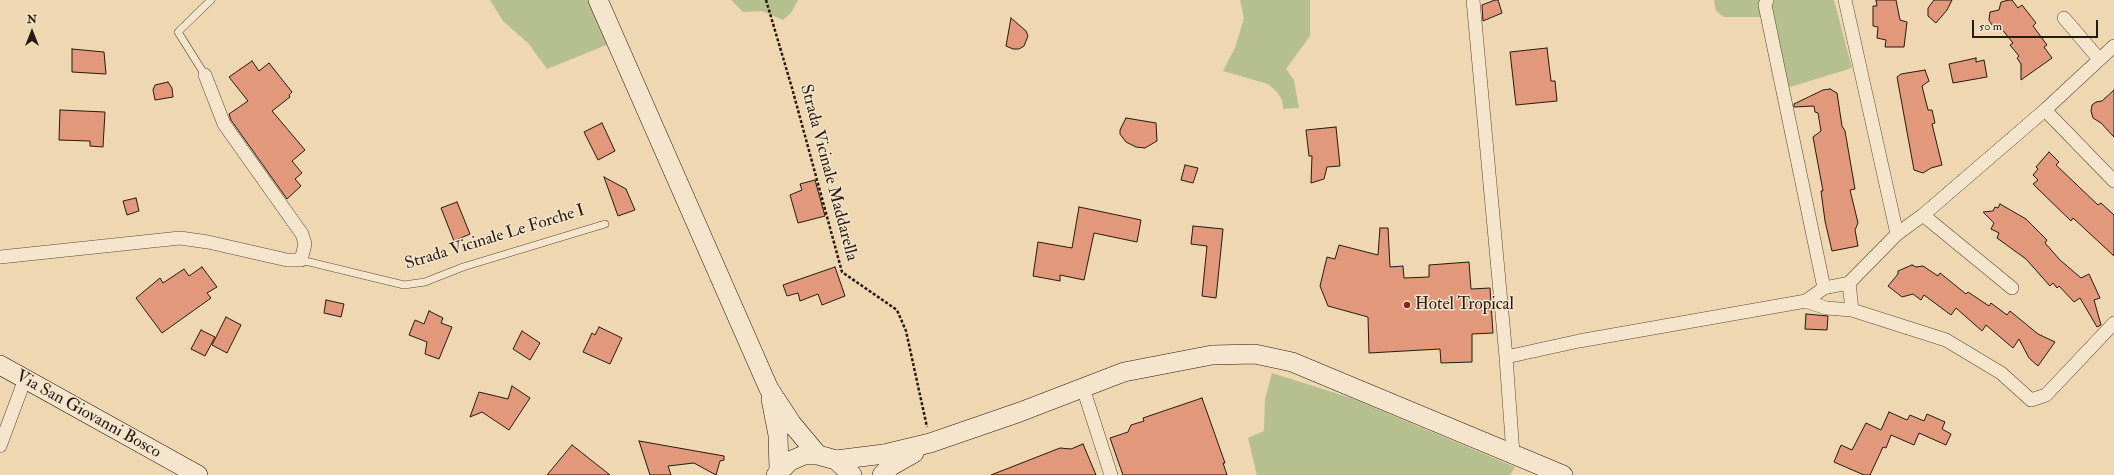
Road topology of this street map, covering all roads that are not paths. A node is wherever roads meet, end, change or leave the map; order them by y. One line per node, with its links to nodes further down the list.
1 (211, 0): 9 (lane)
2 (598, 0): 27 (main road)
3 (1473, 0): 23 (street)
4 (1767, 0): 18 (street)
5 (1845, 0): 14 (street)
6 (2064, 18): 8 (street)
7 (2114, 46): 8 (street)
8 (2099, 59): 10 (street)
9 (205, 75): 16 (street)
10 (2045, 110): 11 (street); 12 (street)
11 (2114, 181)
12 (1923, 215): 14 (street); 19 (street)
13 (605, 224): 16 (lane, Strada Vicinale Le Forche I)
14 (1898, 234): 17 (street)
15 (0, 257): 16 (street, Strada Vicinale Le Forche I)
16 (301, 260)
17 (1849, 283): 18 (street); 21 (street)
18 (1824, 288): 20 (street)
19 (2012, 288)
20 (1806, 301): 21 (street); 23 (street)
21 (1852, 310): 22 (street)
22 (2114, 323)
23 (1506, 357): 31 (street)
24 (0, 365): 25 (main road, Via San Giovanni Bosco)
25 (25, 379): 28 (street); 35 (main road, Via San Giovanni Bosco)
26 (1083, 388): 29 (main road); 31 (main road); 38 (street)
27 (769, 390): 32 (main road); 34 (main road)
28 (4, 422): 30 (street)
29 (930, 443): 33 (main road); 37 (main road)
30 (0, 446)
31 (1513, 454): 39 (main road)
32 (818, 455): 33 (main road); 34 (main road)
33 (836, 460): 36 (main road)
34 (778, 473)
35 (198, 475)
36 (852, 475)
37 (882, 475)
38 (1111, 475)
39 (1563, 475)

